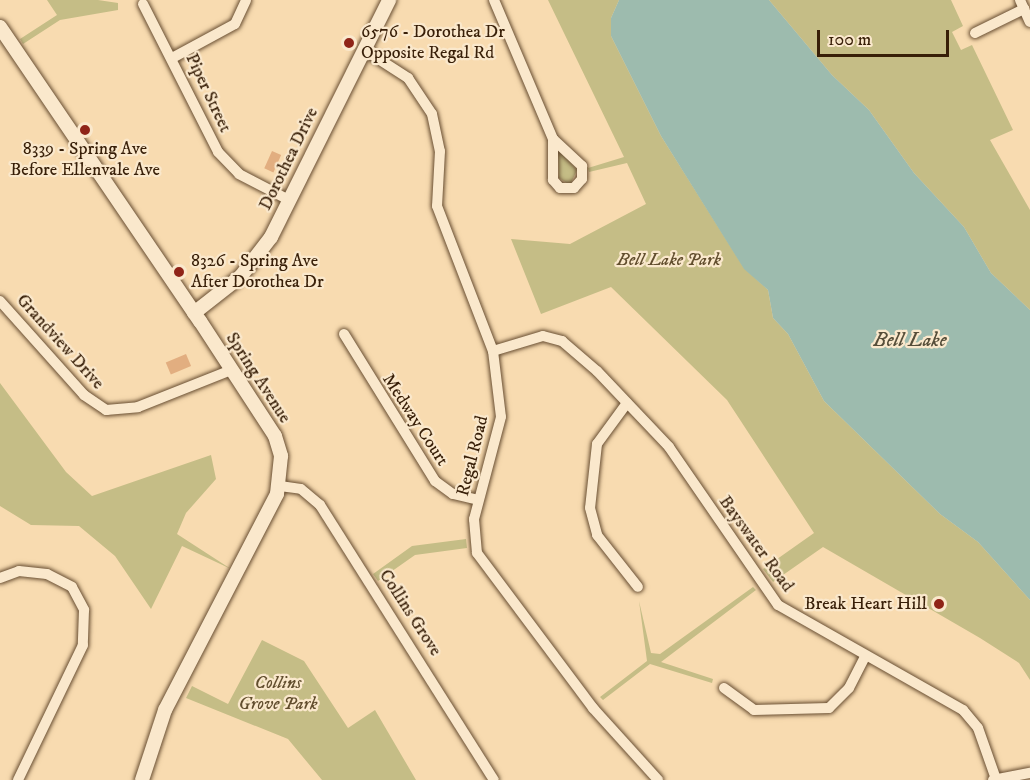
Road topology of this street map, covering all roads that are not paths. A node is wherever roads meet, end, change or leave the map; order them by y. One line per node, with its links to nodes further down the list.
1 (246, 0): 10 (street)
2 (389, 0): 9 (street, Dorothea Drive)
3 (494, 0): 11 (street)
4 (143, 4): 10 (street, Piper Street)
5 (1022, 4): 6 (street); 7 (street)
6 (1030, 22)
7 (975, 33)
8 (2, 35): 14 (street, Spring Avenue)
9 (363, 49): 12 (street, Dorothea Drive); 16 (street, Regal Road)
10 (174, 57): 12 (street, Piper Street)
11 (553, 139)
12 (289, 200): 14 (street, Dorothea Drive)
13 (0, 301): 17 (street, Grandview Drive)
14 (194, 313): 17 (street, Spring Avenue)
15 (344, 334): 20 (street, Medway Court)
16 (493, 351): 18 (street, Bayswater Road); 20 (street, Regal Road)
17 (231, 370): 19 (street, Spring Avenue)
18 (627, 403): 22 (street); 23 (street, Bayswater Road)
19 (280, 486): 28 (street, Spring Avenue); 29 (street, Collins Grove)
20 (478, 500): 30 (street, Regal Road)
21 (0, 578): 27 (street)
22 (638, 587)
23 (865, 657): 24 (street); 26 (street, Bayswater Road)
24 (724, 688)
25 (1030, 773): 26 (street)
26 (994, 779)
27 (18, 780)
28 (142, 780)
29 (494, 780)
30 (658, 780)

